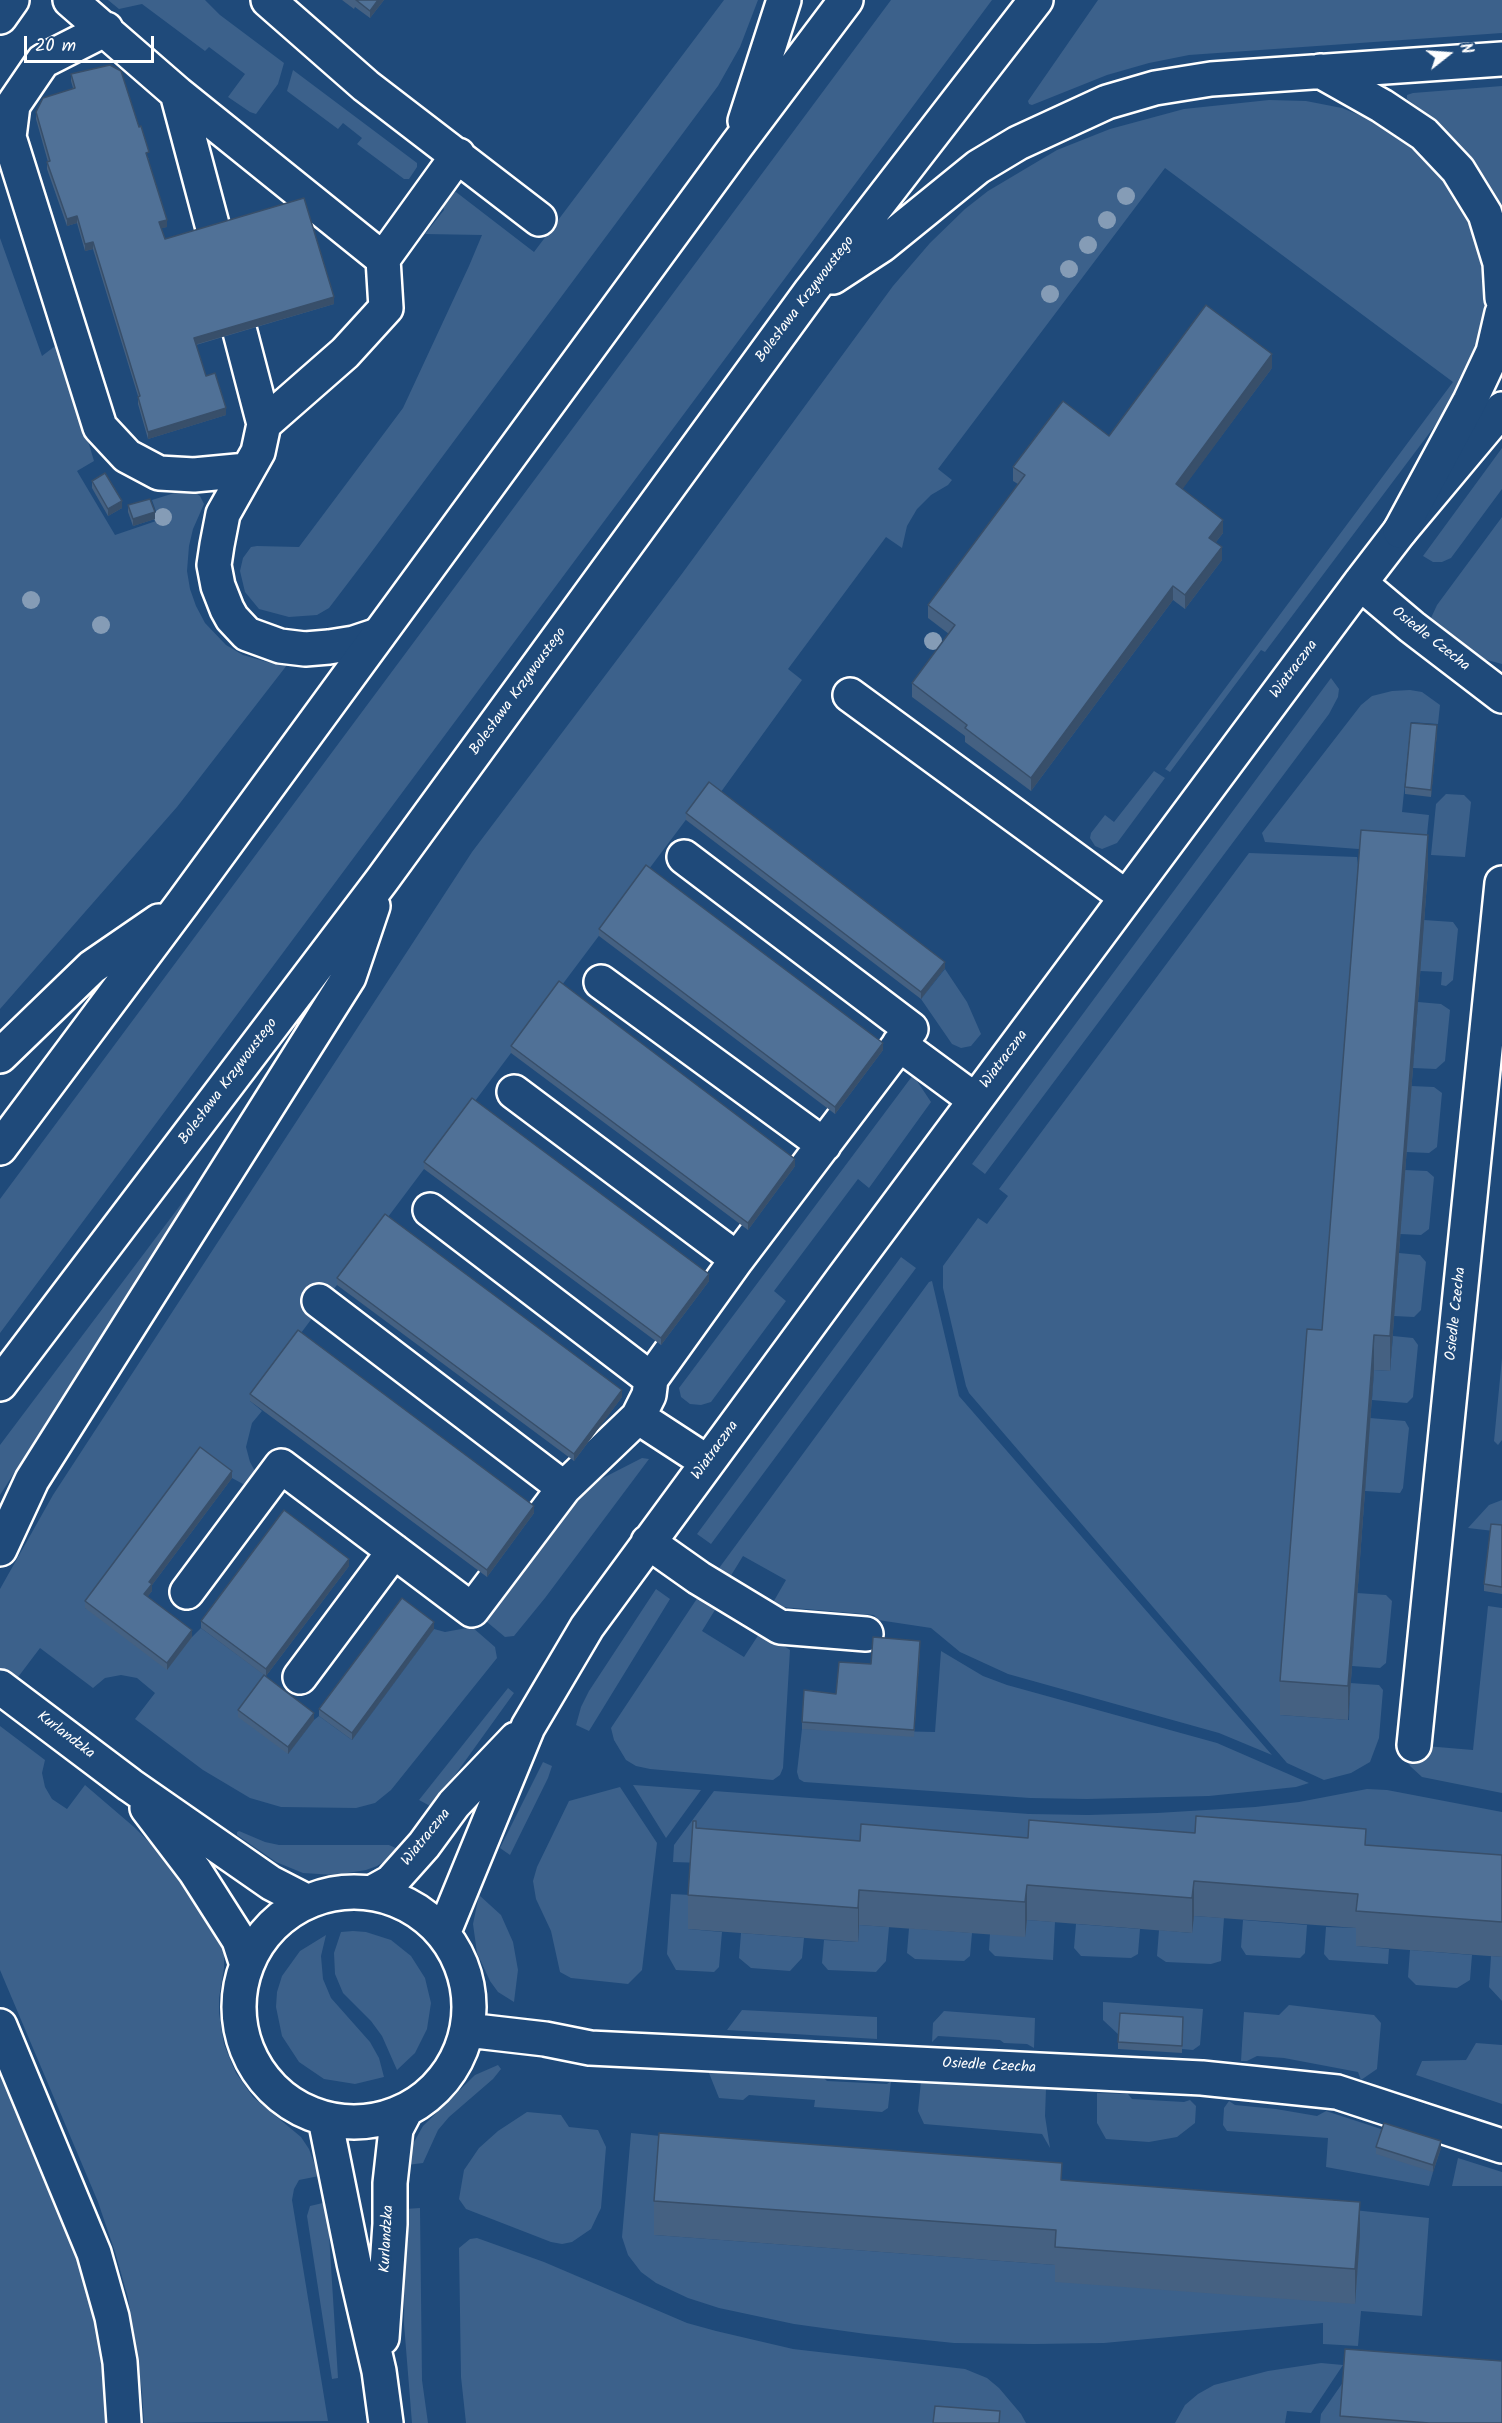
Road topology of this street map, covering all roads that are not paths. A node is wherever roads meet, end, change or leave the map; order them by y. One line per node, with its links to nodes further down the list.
1 (12, 0): 7 (street)
2 (70, 0): 8 (street)
3 (268, 0): 14 (street)
4 (784, 0): 13 (street)
5 (846, 0): 13 (street)
6 (1036, 0): 18 (street, Bolesława Krzywoustego)
7 (0, 16)
8 (106, 29): 11 (street); 12 (street)
9 (1502, 59): 10 (street)
10 (1320, 71): 18 (street); 19 (street)
11 (177, 93): 16 (street); 17 (street)
12 (4, 134): 24 (street)
13 (737, 145): 27 (street)
14 (458, 155): 15 (street); 17 (street)
15 (539, 219)
16 (214, 232)
17 (383, 259): 23 (street)
18 (811, 291): 31 (street, Bolesława Krzywoustego)
19 (1502, 298)
20 (1502, 313): 25 (street)
21 (240, 332): 23 (street)
22 (1502, 409): 25 (street, Wiatraczna)
23 (264, 424): 24 (street)
24 (247, 470): 27 (street)
25 (1400, 531): 26 (street, Wiatraczna)
26 (1360, 583): 29 (street, Osiedle Czecha); 33 (street, Wiatraczna)
27 (378, 635): 34 (street)
28 (850, 695): 33 (street)
29 (1502, 696)
30 (684, 857): 36 (street)
31 (382, 880): 46 (street, Bolesława Krzywoustego); 51 (street)
32 (1501, 894): 58 (street, Osiedle Czecha)
33 (1126, 897): 39 (street, Wiatraczna)
34 (182, 904): 37 (street); 41 (street)
35 (601, 982): 40 (street)
36 (899, 1044): 39 (street); 40 (street)
37 (0, 1056)
38 (514, 1092): 43 (street)
39 (975, 1100): 48 (street, Wiatraczna)
40 (824, 1145): 43 (street)
41 (0, 1148)
42 (430, 1210): 45 (street)
43 (737, 1259): 45 (street)
44 (319, 1301): 49 (street)
45 (651, 1379): 47 (street)
46 (0, 1384)
47 (638, 1417): 48 (street); 49 (street)
48 (707, 1462): 50 (street, Wiatraczna)
49 (564, 1488): 52 (street)
50 (648, 1542): 54 (street); 57 (street, Wiatraczna)
51 (0, 1549)
52 (394, 1551): 53 (street); 55 (street)
53 (187, 1592)
54 (866, 1634)
55 (300, 1677)
56 (3, 1690): 59 (street, Kurlandzka)
57 (528, 1727): 60 (street, Wiatraczna); 62 (street, Wiatraczna)
58 (1414, 1745)
59 (130, 1785): 61 (street, Kurlandzka); 63 (street, Kurlandzka)
60 (373, 1892): 61 (street); 62 (street)
61 (306, 1901): 63 (street)
62 (443, 1934): 65 (street)
63 (246, 1962): 67 (street)
64 (0, 2026): 70 (street)
65 (468, 2030): 66 (street); 68 (street, Osiedle Czecha)
66 (406, 2109): 67 (street); 69 (street, Kurlandzka)
67 (325, 2119): 69 (street, Kurlandzka)
68 (1502, 2146)
69 (380, 2371): 71 (street, Kurlandzka)
70 (124, 2423)
71 (386, 2423)

